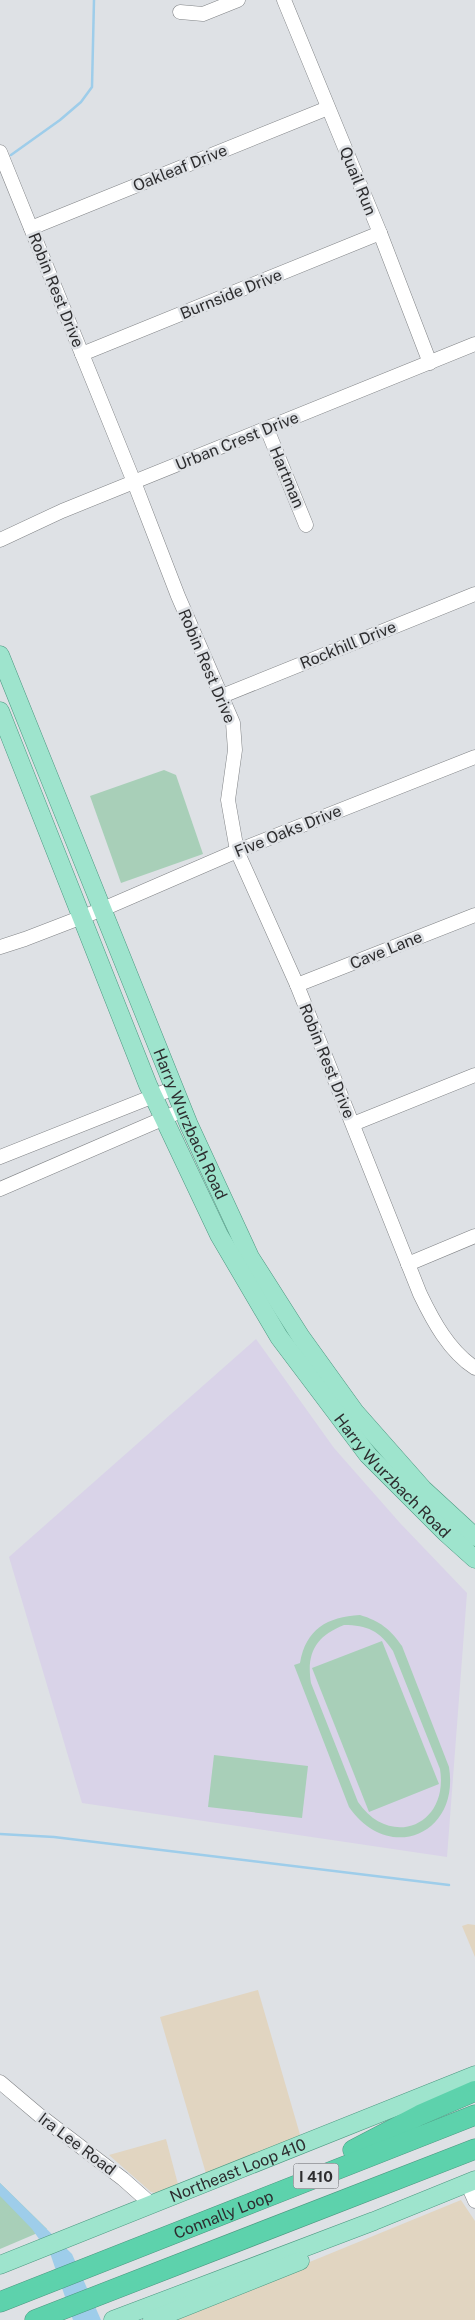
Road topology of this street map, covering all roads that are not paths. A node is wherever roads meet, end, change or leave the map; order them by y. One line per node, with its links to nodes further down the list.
1 (238, 0): 3 (street)
2 (284, 0): 4 (street, Quail Run)
3 (180, 12)
4 (328, 108): 6 (street, Oakleaf Drive); 7 (street, Quail Run)
5 (0, 152): 6 (street, Robin Rest Drive)
6 (31, 228): 9 (street, Robin Rest Drive)
7 (380, 233): 9 (street, Burnside Drive); 10 (street, Quail Run)
8 (475, 344): 10 (street, Urban Crest Drive)
9 (82, 354): 12 (street, Robin Rest Drive)
10 (430, 363): 11 (street, Urban Crest Drive)
11 (267, 429): 12 (street, Urban Crest Drive); 13 (street, Hartman)
12 (134, 482): 14 (street, Urban Crest Drive); 17 (street, Robin Rest Drive)
13 (306, 525)
14 (0, 540)
15 (475, 594): 17 (street, Rockhill Drive)
16 (0, 655): 21 (main road, Harry Wurzbach Road)
17 (222, 696): 20 (street, Robin Rest Drive)
18 (0, 711): 23 (main road, Harry Wurzbach Road)
19 (475, 756): 20 (street, Five Oaks Drive)
20 (237, 851): 21 (street, Five Oaks Drive); 25 (street, Robin Rest Drive)
21 (103, 908): 23 (street, Five Oaks Drive); 27 (main road, Harry Wurzbach Road)
22 (475, 915): 25 (street, Cave Lane)
23 (81, 917): 24 (street, Five Oaks Drive); 28 (main road, Harry Wurzbach Road)
24 (0, 947)
25 (297, 985): 31 (street, Robin Rest Drive)
26 (475, 1075): 31 (street)
27 (174, 1088): 28 (street); 29 (main road, Harry Wurzbach Road)
28 (153, 1096): 30 (main road, Harry Wurzbach Road); 32 (street)
29 (183, 1110): 30 (street); 34 (main road, Harry Wurzbach Road)
30 (162, 1118): 33 (street); 35 (main road, Harry Wurzbach Road)
31 (353, 1124): 38 (street, Robin Rest Drive)
32 (0, 1157)
33 (0, 1188)
34 (235, 1227): 35 (street); 37 (main road, Harry Wurzbach Road)
35 (219, 1235): 37 (main road, Harry Wurzbach Road)
36 (475, 1236): 38 (street)
37 (243, 1261): 40 (main road, Harry Wurzbach Road)
38 (408, 1264): 39 (street, Robin Rest Drive)
39 (475, 1368)
40 (451, 1527): 41 (main road, Harry Wurzbach Road); 42 (main road, Harry Wurzbach Road)
41 (475, 1537)
42 (475, 1559)
43 (475, 2075): 51 (main road, Northeast Loop 410)
44 (1, 2084): 51 (street, Ira Lee Road)
45 (475, 2091): 49 (highway)
46 (475, 2115): 49 (highway, Connally Loop / I 410)
47 (475, 2149): 55 (highway, Connally Loop / I 410)
48 (471, 2181): 50 (street); 52 (main road)
49 (263, 2196): 54 (highway, Connally Loop / I 410)
50 (475, 2201)
51 (150, 2204): 53 (main road, Northeast Loop 410)
52 (374, 2221): 56 (main road); 57 (main road)
53 (0, 2265)
54 (0, 2302)
55 (35, 2320)
56 (113, 2320)
57 (152, 2320)

